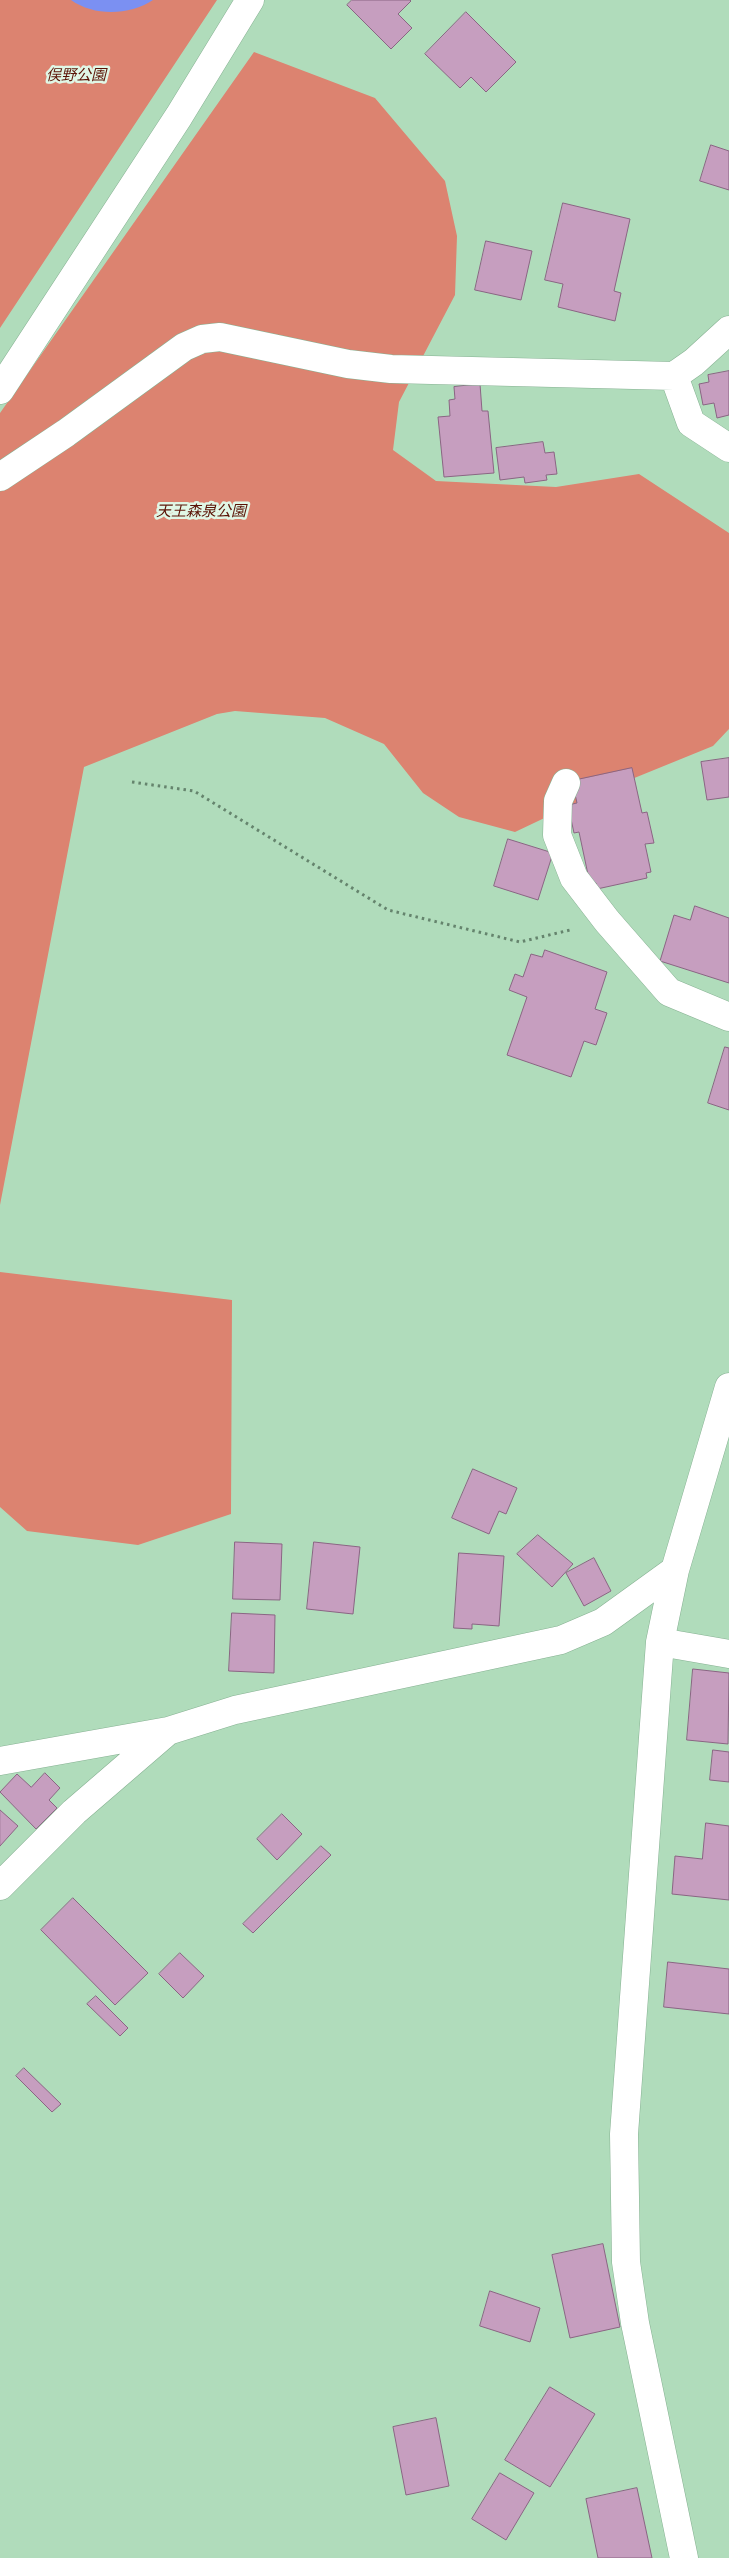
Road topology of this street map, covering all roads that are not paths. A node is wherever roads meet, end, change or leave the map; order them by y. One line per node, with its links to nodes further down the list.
1 (250, 0): 4 (street)
2 (728, 329): 3 (street)
3 (674, 376): 5 (street); 6 (street)
4 (0, 390)
5 (729, 448)
6 (0, 477)
7 (566, 783): 8 (street)
8 (729, 1017)
9 (729, 1388): 10 (street)
10 (675, 1570): 11 (street); 13 (street)
11 (660, 1642): 12 (street); 16 (street)
12 (729, 1654)
13 (168, 1731): 14 (street); 15 (street)
14 (0, 1761)
15 (0, 1886)
16 (684, 2558)

